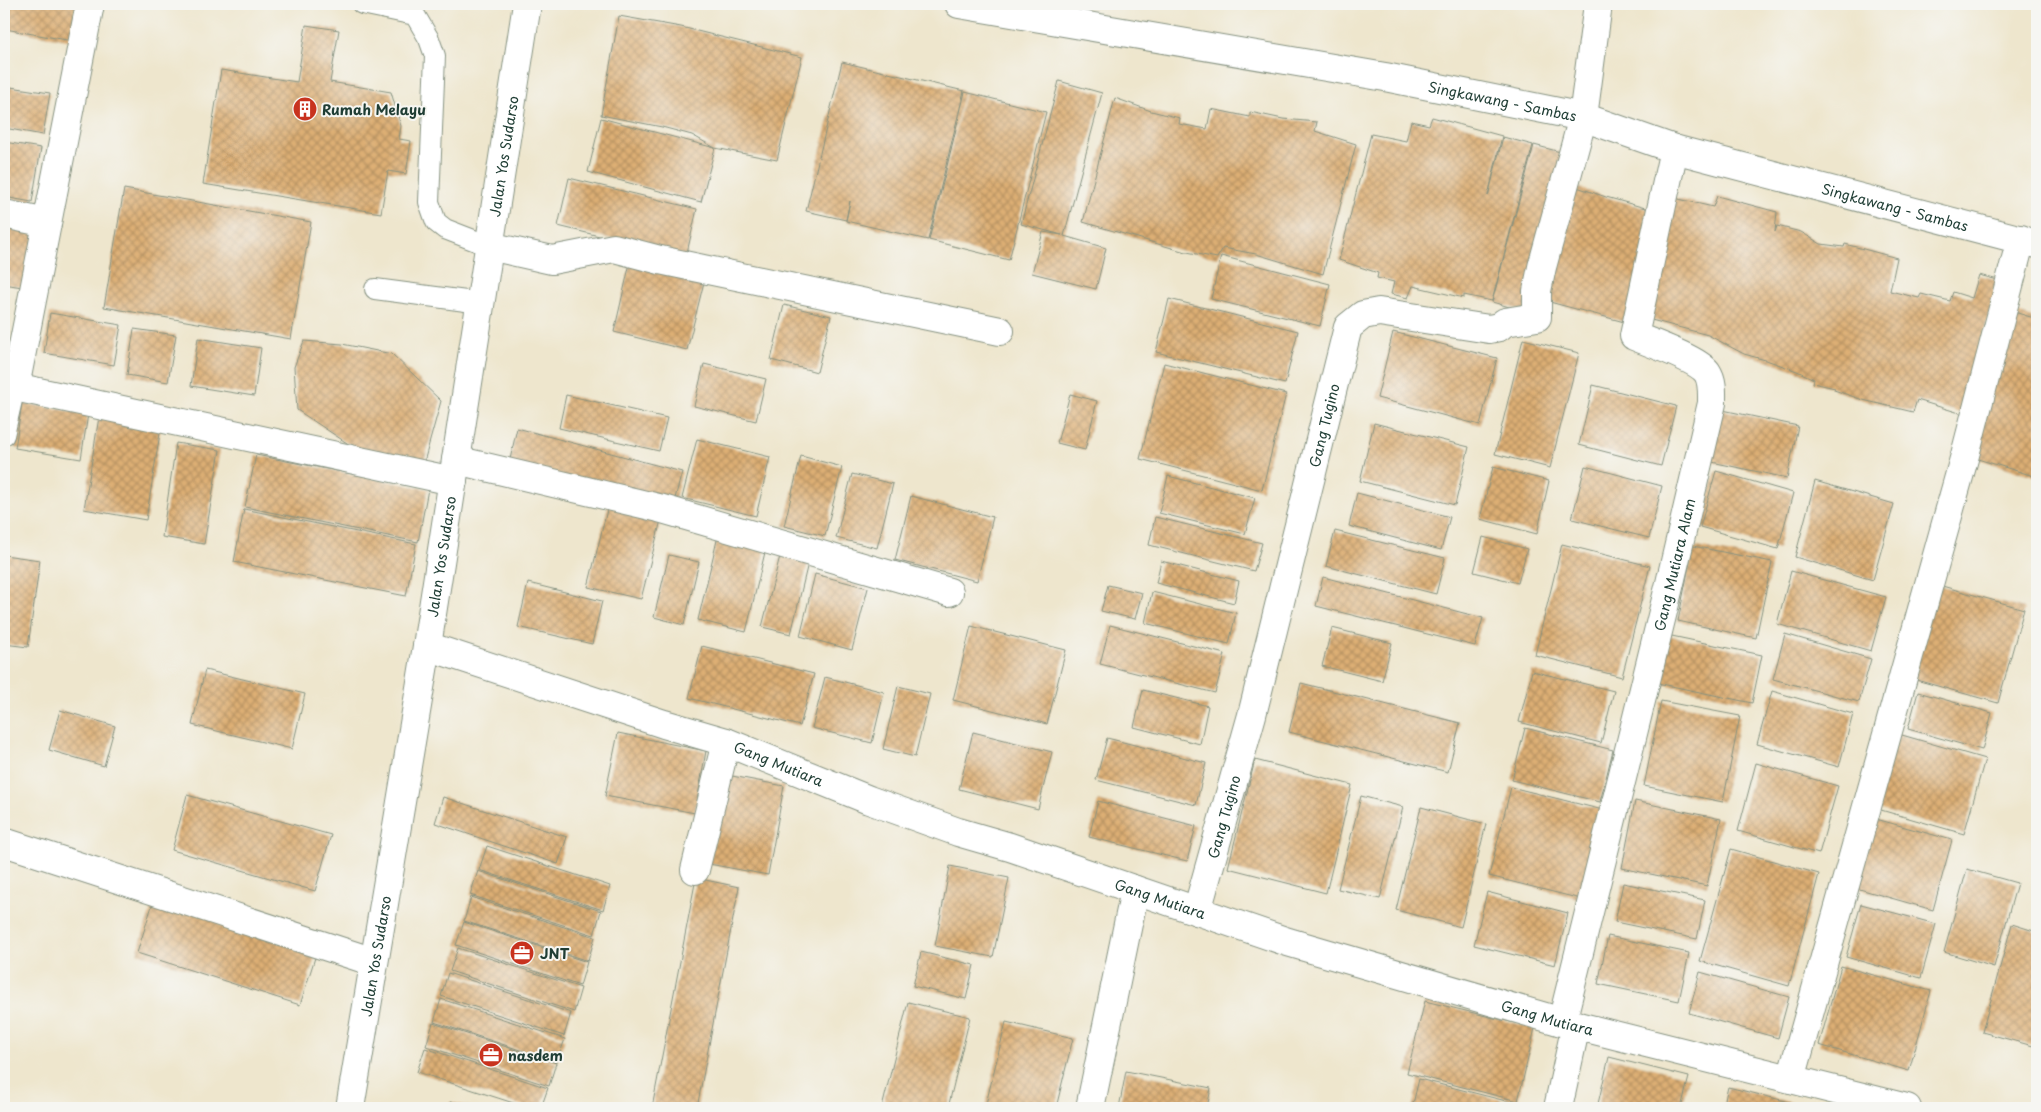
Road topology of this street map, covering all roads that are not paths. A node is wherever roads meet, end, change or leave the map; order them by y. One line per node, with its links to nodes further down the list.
1 (90, 4): 10 (street)
2 (362, 4): 12 (lane)
3 (526, 4): 12 (street, Jalan Yos Sudarso)
4 (959, 4): 6 (street, Singkawang - Sambas)
5 (1598, 4): 7 (street)
6 (1032, 10): 7 (street, Singkawang - Sambas)
7 (1583, 118): 8 (street, Singkawang - Sambas); 25 (street, Gang Tugino)
8 (1674, 149): 11 (street, Singkawang - Sambas); 27 (street, Gang Mutiara Alam)
9 (4, 214): 10 (street)
10 (47, 223): 16 (street)
11 (2029, 241): 28 (street)
12 (489, 246): 14 (street, Jalan Yos Sudarso); 15 (street)
13 (375, 289): 14 (lane)
14 (481, 303): 18 (street, Jalan Yos Sudarso)
15 (1000, 331)
16 (16, 387): 17 (lane); 18 (street)
17 (4, 435)
18 (455, 471): 19 (street); 20 (street, Jalan Yos Sudarso)
19 (948, 592)
20 (427, 646): 21 (street, Gang Mutiara); 26 (street, Jalan Yos Sudarso)
21 (726, 742): 23 (street); 24 (street, Gang Mutiara)
22 (4, 842): 26 (street)
23 (695, 870)
24 (1135, 890): 25 (street, Gang Mutiara); 31 (street)
25 (1197, 911): 27 (street, Gang Mutiara)
26 (374, 962): 30 (street, Jalan Yos Sudarso)
27 (1569, 1024): 28 (street, Gang Mutiara); 32 (street)
28 (1791, 1079): 29 (street, Gang Mutiara)
29 (1875, 1104): 33 (street, Gang Mutiara)
30 (350, 1108)
31 (1090, 1108)
32 (1558, 1108)
33 (1907, 1108)

